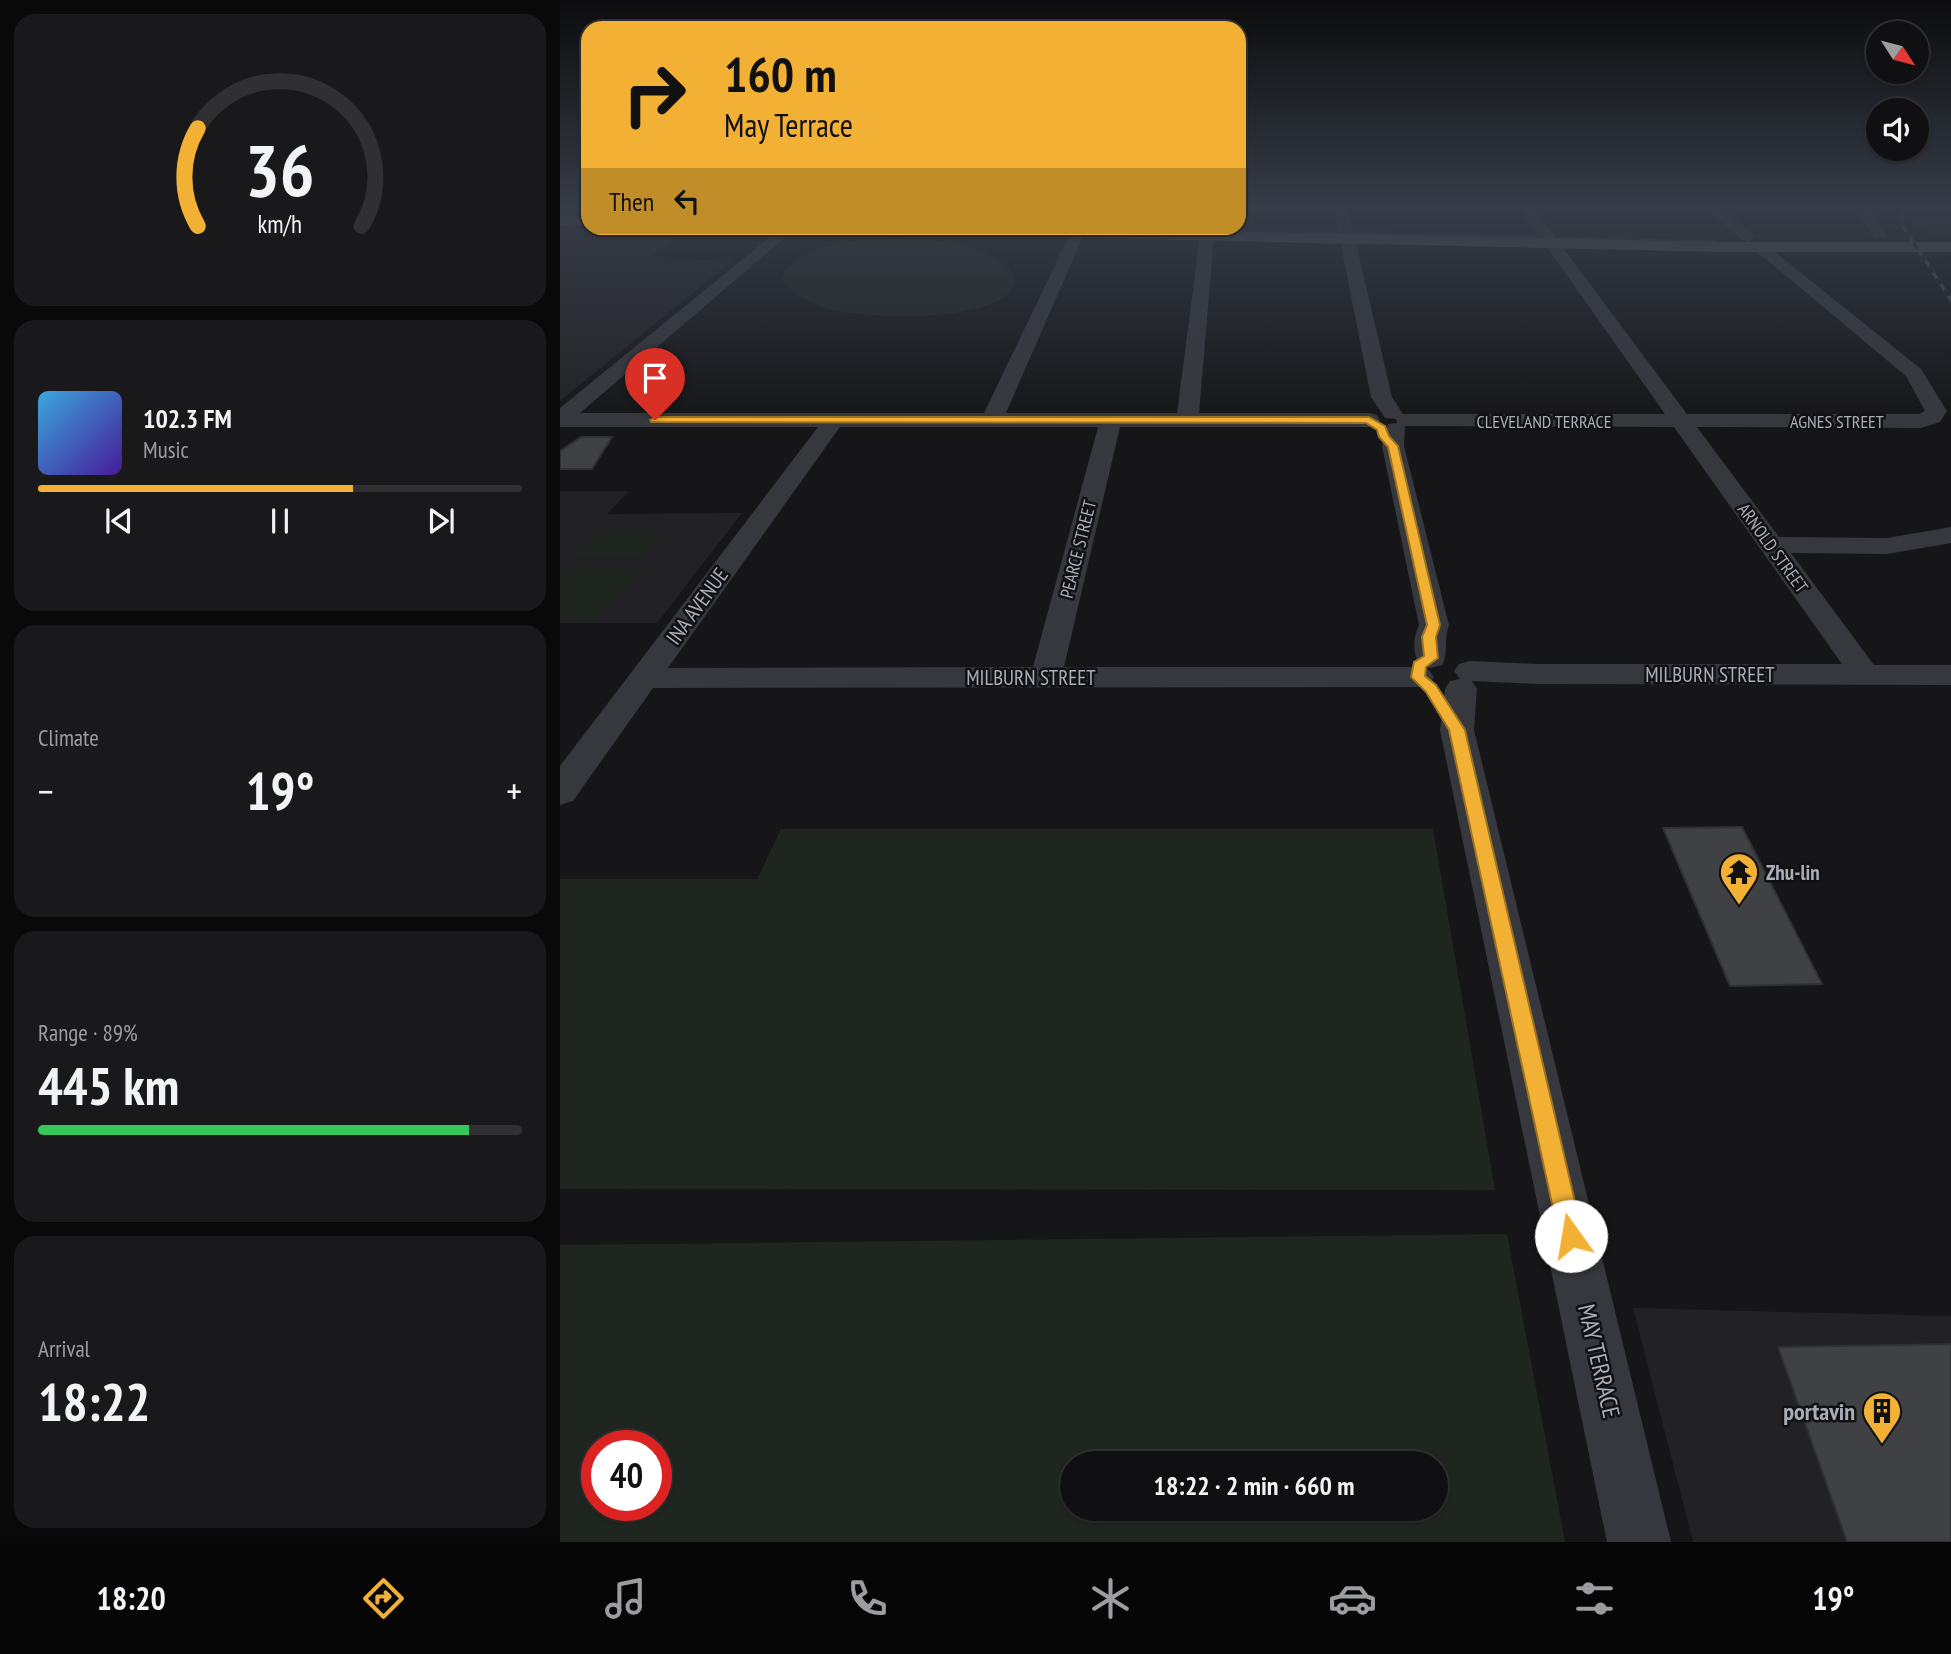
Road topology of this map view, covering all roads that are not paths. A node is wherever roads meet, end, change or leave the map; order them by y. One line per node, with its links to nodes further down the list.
1 (730, 277): 7 (street)
2 (1057, 277): 9 (street)
3 (1203, 277): 11 (street)
4 (1355, 277): 12 (street, MAY TERRACE)
5 (1576, 277): 13 (street, ARNOLD STREET)
6 (1796, 277): 13 (street, AGNES STREET)
7 (560, 419): 8 (street)
8 (834, 420): 9 (street); 19 (street, INA AVENUE)
9 (992, 420): 10 (street)
10 (1111, 420): 11 (street); 18 (street, PEARCE STREET)
11 (1187, 420): 12 (street)
12 (1387, 421): 13 (street, CLEVELAND TERRACE); 20 (street, MAY TERRACE)
13 (1682, 421): 15 (street, ARNOLD STREET)
14 (1951, 535): 15 (street)
15 (1771, 545): 16 (street, ARNOLD STREET)
16 (1865, 674): 17 (street, MILBURN STREET); 20 (street, MILBURN STREET)
17 (1951, 674)
18 (1046, 677): 19 (street, MILBURN STREET); 20 (street, MILBURN STREET)
19 (644, 678): 21 (street, INA AVENUE)
20 (1446, 682): 22 (street, MAY TERRACE)
21 (560, 792)
22 (1640, 1542)

